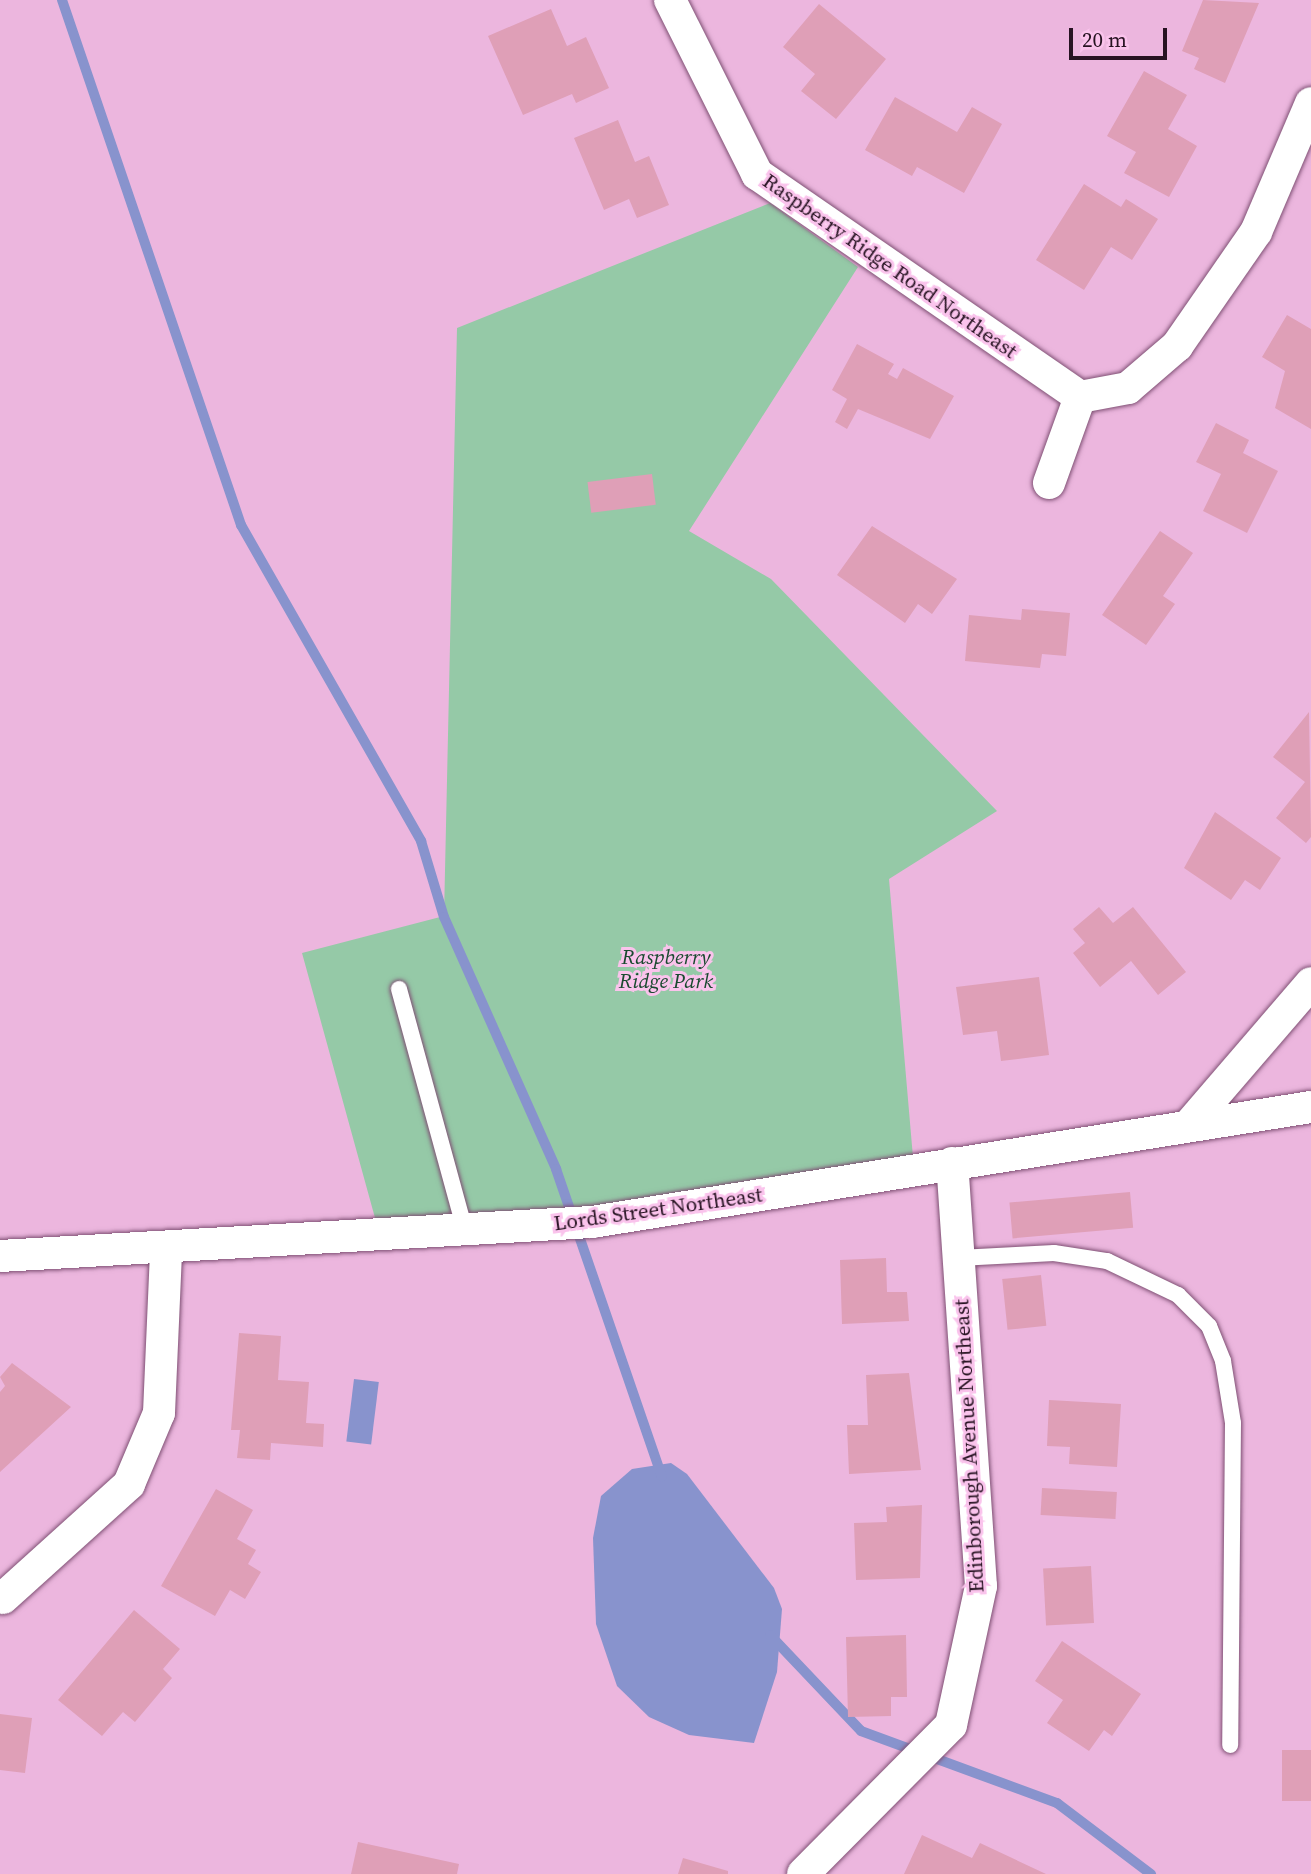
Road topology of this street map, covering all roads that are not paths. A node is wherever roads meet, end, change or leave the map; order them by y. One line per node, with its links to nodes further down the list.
1 (670, 0): 3 (street, Raspberry Ridge Road Northeast)
2 (1311, 103): 3 (street)
3 (1080, 397): 4 (street)
4 (1049, 483)
5 (1311, 983): 8 (street)
6 (399, 989): 10 (lane)
7 (1311, 1107): 8 (street, Lords Street Northeast)
8 (1189, 1125): 9 (street, Lords Street Northeast)
9 (953, 1163): 10 (street, Lords Street Northeast); 13 (street, Edinborough Avenue Northeast)
10 (465, 1231): 11 (street, Lords Street Northeast)
11 (166, 1251): 12 (street, Lords Street Northeast); 14 (street)
12 (0, 1256)
13 (959, 1258): 15 (lane); 16 (street, Edinborough Avenue Northeast)
14 (3, 1598)
15 (1230, 1745)
16 (803, 1874)

